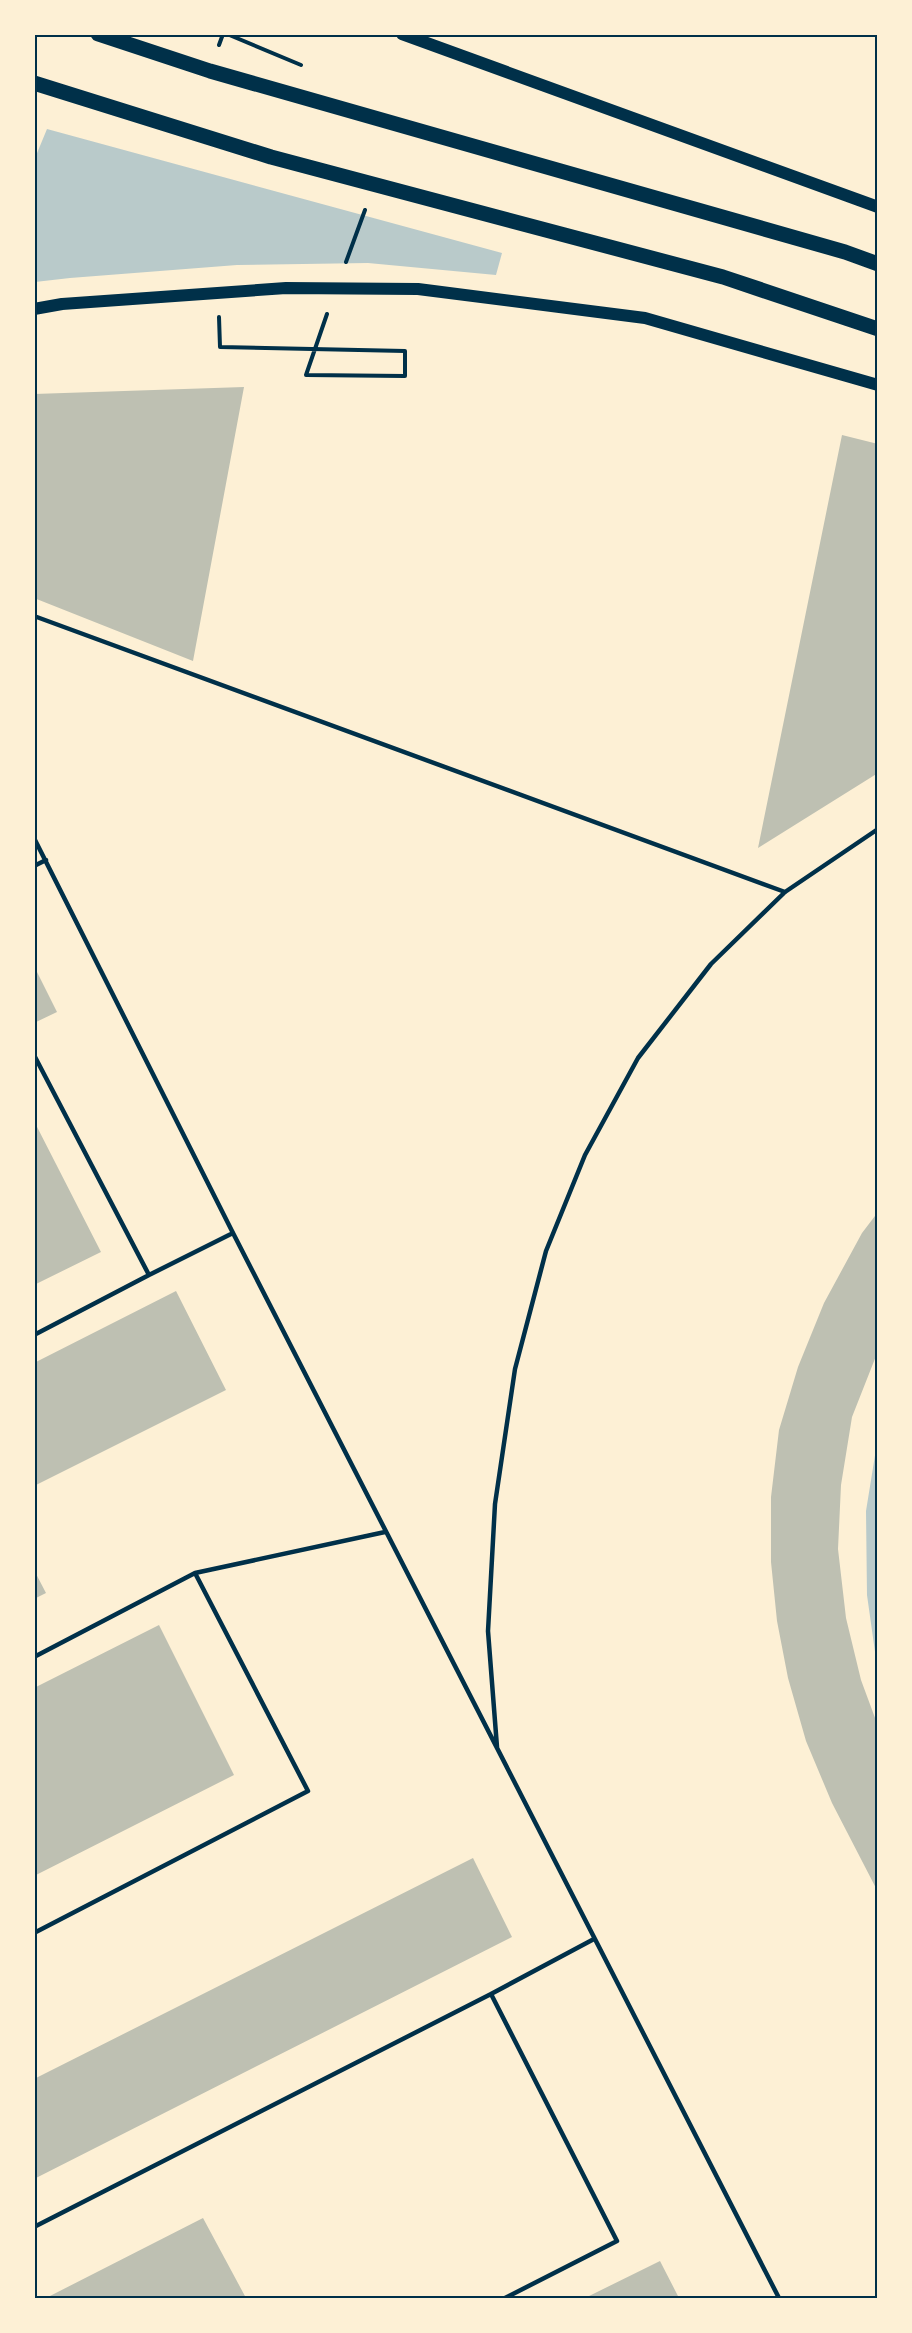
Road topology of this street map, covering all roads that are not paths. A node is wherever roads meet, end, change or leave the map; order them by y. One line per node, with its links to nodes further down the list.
1 (98, 34): 5 (main road)
2 (402, 34): 4 (main road)
3 (34, 83): 7 (main road)
4 (878, 207)
5 (878, 264)
6 (34, 309): 8 (main road)
7 (878, 329)
8 (878, 385)
9 (34, 616): 14 (lane)
10 (878, 829): 14 (lane)
11 (34, 838): 12 (lane)
12 (46, 860): 13 (lane); 16 (lane)
13 (34, 866)
14 (785, 892): 22 (lane)
15 (34, 1055): 17 (lane)
16 (233, 1233): 17 (lane); 19 (lane)
17 (149, 1275): 18 (lane)
18 (34, 1335)
19 (385, 1532): 20 (lane); 22 (lane)
20 (195, 1573): 21 (lane); 23 (lane)
21 (34, 1657)
22 (497, 1751): 24 (lane)
23 (34, 1933)
24 (594, 1939): 25 (lane); 28 (lane)
25 (491, 1994): 26 (lane); 27 (lane)
26 (34, 2227)
27 (505, 2298)
28 (778, 2298)

